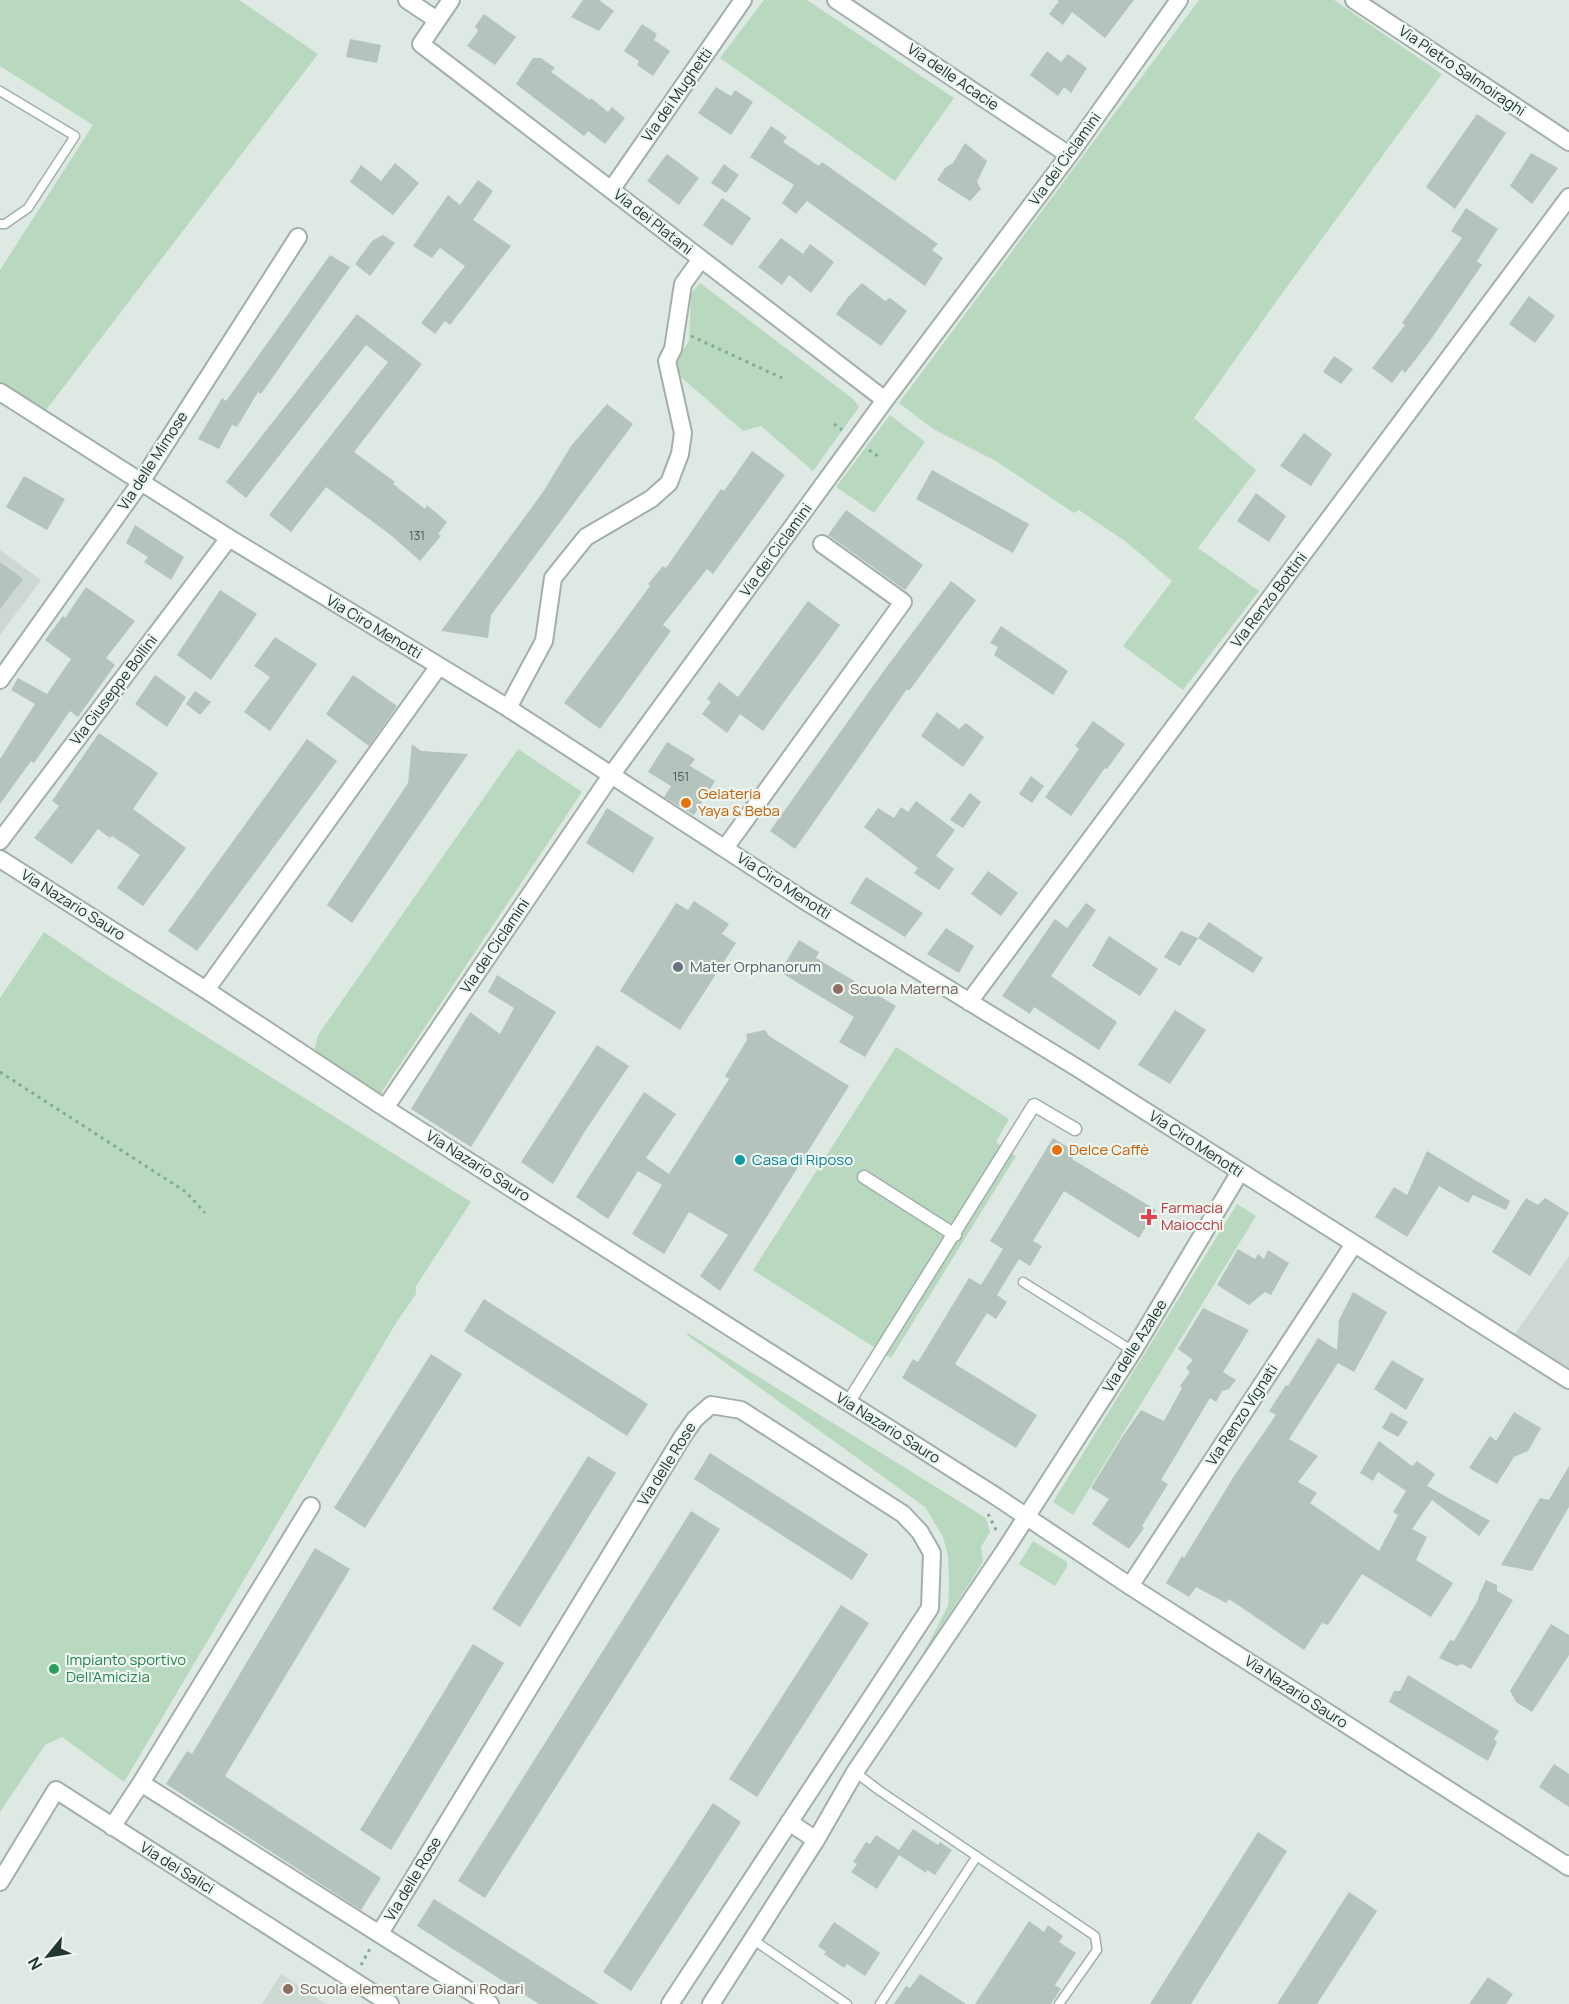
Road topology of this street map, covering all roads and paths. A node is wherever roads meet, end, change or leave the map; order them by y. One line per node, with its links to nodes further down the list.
1 (407, 0): 7 (street)
2 (451, 0): 7 (street)
3 (743, 0): 11 (street, Via dei Mughetti)
4 (837, 0): 10 (street, Via delle Acacie)
5 (1179, 0): 10 (street, Via dei Ciclamini)
6 (1354, 0): 9 (street, Via Pietro Salmoiraghi)
7 (437, 20): 11 (street, Via dei Platani)
8 (0, 91): 13 (lane)
9 (1569, 142)
10 (1069, 155): 19 (street, Via dei Ciclamini)
11 (611, 190): 15 (street, Via dei Platani)
12 (1569, 197): 31 (street, Via Renzo Bottini)
13 (0, 224)
14 (298, 237): 20 (street, Via delle Mimose)
15 (701, 259): 16 (street); 19 (street, Via dei Platani)
16 (676, 329): 17 (path); 25 (street)
17 (782, 378)
18 (0, 392): 20 (street, Via Ciro Menotti)
19 (885, 400): 26 (street, Via dei Ciclamini)
20 (141, 482): 21 (street, Via Ciro Menotti); 24 (street, Via delle Mimose)
21 (229, 538): 23 (street, Via Ciro Menotti); 27 (street, Via Giuseppe Bollini)
22 (822, 544): 28 (street)
23 (439, 666): 25 (street, Via Ciro Menotti); 30 (street)
24 (0, 680)
25 (508, 708): 26 (street, Via Ciro Menotti)
26 (612, 774): 28 (street, Via Ciro Menotti); 33 (street, Via dei Ciclamini)
27 (0, 841)
28 (725, 848): 31 (street, Via Ciro Menotti)
29 (0, 859): 30 (street, Via Nazario Sauro)
30 (206, 990): 33 (street, Via Nazario Sauro)
31 (969, 1002): 35 (street, Via Ciro Menotti)
32 (0, 1072): 37 (path)
33 (385, 1108): 43 (street, Via Nazario Sauro)
34 (1075, 1129): 38 (street)
35 (1240, 1172): 39 (street, Via Ciro Menotti); 41 (street, Via delle Azalee)
36 (864, 1177): 38 (street)
37 (205, 1213)
38 (955, 1234): 43 (street)
39 (1354, 1244): 42 (street, Via Ciro Menotti); 46 (street, Via Renzo Vignati)
40 (1023, 1282): 41 (lane)
41 (1133, 1351): 45 (street, Via delle Azalee)
42 (1569, 1380)
43 (848, 1403): 45 (street, Via Nazario Sauro)
44 (311, 1506): 48 (street)
45 (1026, 1516): 46 (street, Via Nazario Sauro); 47 (street)
46 (1130, 1586): 53 (street, Via Nazario Sauro)
47 (855, 1772): 51 (street); 52 (lane)
48 (141, 1783): 50 (street); 55 (street, Via delle Rose)
49 (789, 1822): 51 (street); 55 (street, Via delle Rose); 60 (street, Via delle Rose)
50 (112, 1827): 54 (street, Via dei Salici); 57 (street, Via dei Salici)
51 (816, 1840): 56 (street)
52 (977, 1856): 63 (lane); 64 (lane)
53 (1568, 1866)
54 (0, 1882)
55 (380, 1933): 57 (path); 59 (street, Via delle Rose)
56 (752, 1939): 61 (street); 62 (lane)
57 (352, 1980): 58 (street, Via dei Salici)
58 (390, 2004)
59 (490, 2004)
60 (669, 2004)
61 (711, 2004)
62 (847, 2004)
63 (880, 2004)
64 (1059, 2004)

